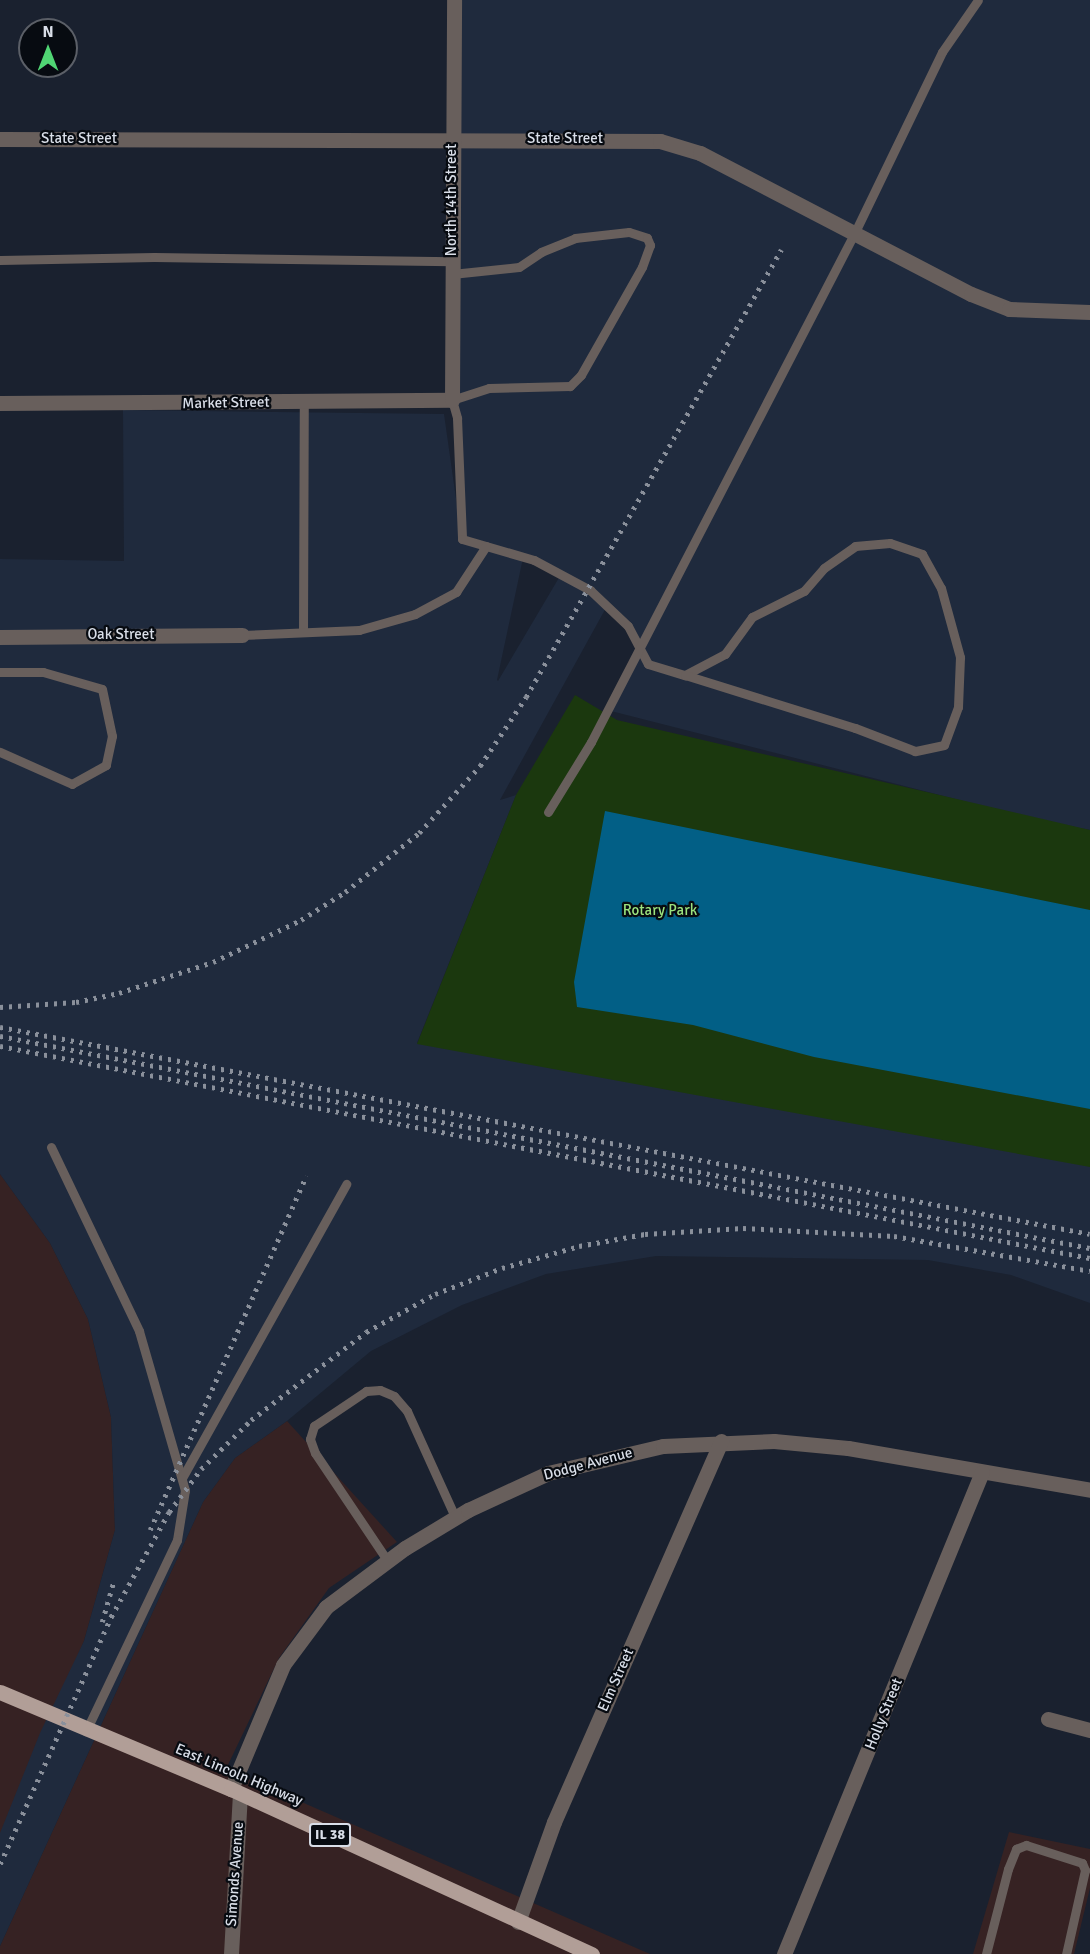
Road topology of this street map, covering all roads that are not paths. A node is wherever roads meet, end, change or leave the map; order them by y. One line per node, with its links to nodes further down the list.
1 (454, 0): 4 (street, North 14th Street)
2 (978, 0): 5 (lane)
3 (0, 139): 4 (street, State Street)
4 (452, 139): 5 (street, State Street); 7 (street, North 14th Street)
5 (855, 232): 8 (street, State Street); 16 (lane)
6 (0, 260): 7 (lane)
7 (452, 268): 9 (street, North 14th Street); 9 (lane)
8 (1090, 312)
9 (452, 400): 10 (street, Market Street); 12 (lane)
10 (304, 402): 11 (street, Market Street); 13 (lane)
11 (0, 403)
12 (486, 546): 13 (lane); 16 (lane)
13 (303, 632): 14 (lane)
14 (242, 635): 15 (street, Oak Street)
15 (0, 637)
16 (640, 646): 18 (lane); 20 (lane)
17 (0, 672): 19 (lane)
18 (685, 675): 18 (lane)
19 (0, 752)
20 (548, 812)
21 (51, 1148): 25 (lane)
22 (346, 1184): 25 (lane)
23 (721, 1442): 24 (street, Dodge Avenue); 27 (street, Dodge Avenue); 34 (street, Elm Street)
24 (982, 1472): 26 (street, Dodge Avenue); 37 (street, Holly Street)
25 (182, 1478): 32 (lane)
26 (1090, 1490)
27 (455, 1517): 28 (street, Dodge Avenue); 28 (lane)
28 (387, 1560): 33 (street, Dodge Avenue)
29 (0, 1692): 32 (main road, East Lincoln Highway / IL 38)
30 (1048, 1719): 31 (street)
31 (1090, 1730)
32 (86, 1731): 33 (main road, East Lincoln Highway / IL 38)
33 (236, 1791): 34 (main road, East Lincoln Highway / IL 38); 35 (street, Simonds Avenue)
34 (518, 1922): 36 (main road, East Lincoln Highway / IL 38)
35 (231, 1954)
36 (592, 1954)
37 (784, 1954)
38 (986, 1954): 39 (lane)
39 (1066, 1954)

